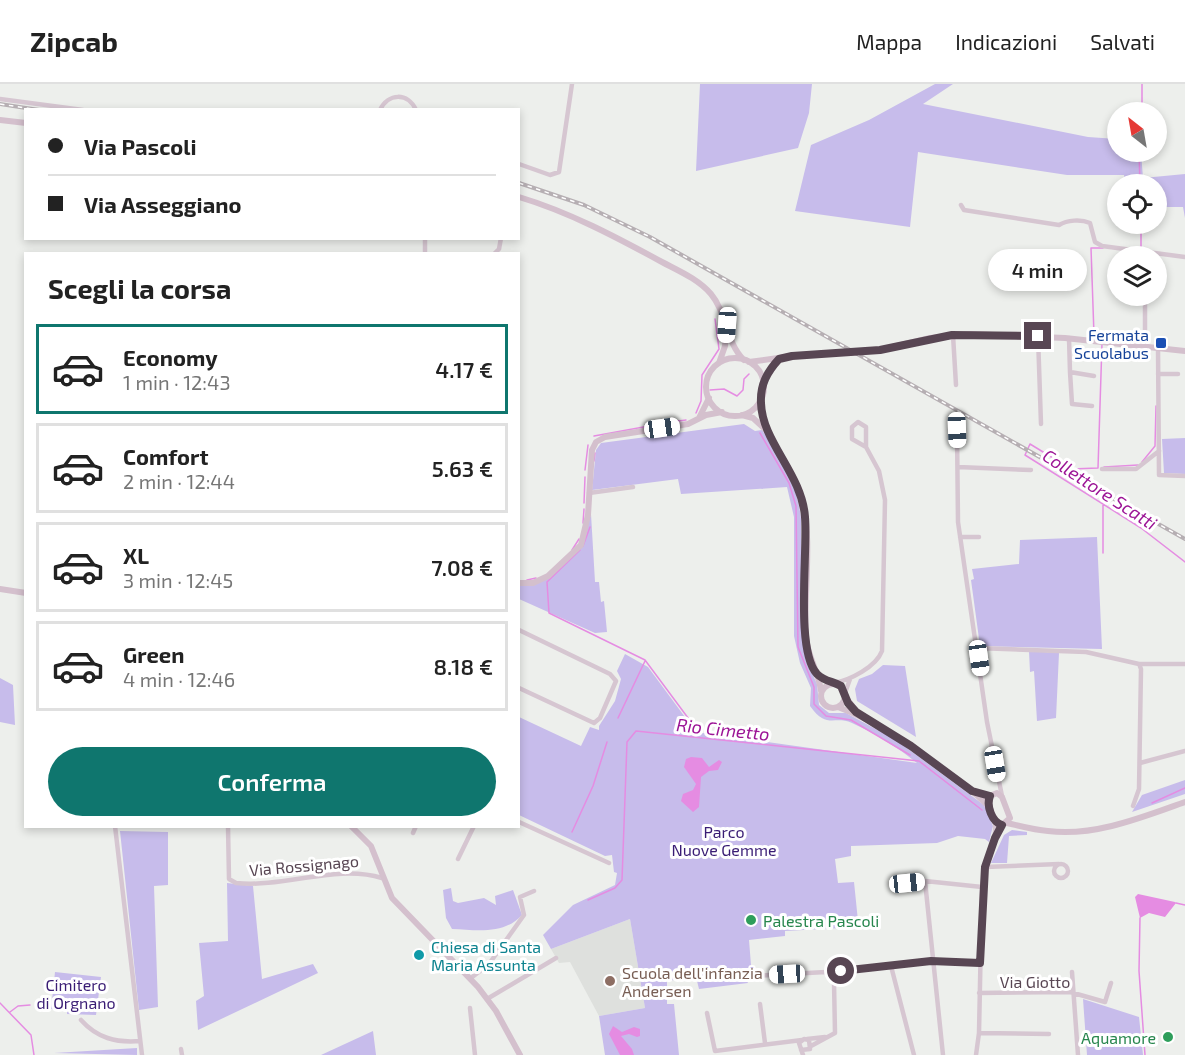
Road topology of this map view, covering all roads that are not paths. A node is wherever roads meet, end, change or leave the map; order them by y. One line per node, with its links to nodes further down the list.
1 (572, 84): 8 (street)
2 (0, 99): 3 (street)
3 (68, 108)
4 (381, 108): 5 (street)
5 (415, 108)
6 (0, 120): 7 (main road)
7 (24, 123)
8 (520, 164)
9 (520, 197): 13 (main road)
10 (961, 205): 11 (street)
11 (1185, 257)
12 (1145, 306): 17 (street)
13 (727, 325): 21 (main road); 22 (main road)
14 (952, 335): 15 (main road); 20 (main road); 28 (street)
15 (1038, 336): 16 (main road); 35 (street)
16 (1069, 338): 17 (main road); 23 (street)
17 (1145, 345): 18 (main road)
18 (1158, 347): 19 (main road); 24 (street)
19 (1185, 351)
20 (779, 359): 21 (main road); 27 (main road)
21 (747, 361): 22 (main road); 27 (main road)
22 (719, 363): 29 (main road)
23 (1070, 372): 26 (street); 31 (street)
24 (1158, 374): 25 (street); 39 (street)
25 (1178, 374)
26 (1094, 376)
27 (763, 381): 30 (main road)
28 (956, 385)
29 (709, 398): 32 (main road); 34 (main road)
30 (761, 399): 33 (main road); 37 (main road)
31 (1092, 406)
32 (722, 412): 33 (main road); 34 (main road)
33 (741, 415): 37 (main road)
34 (696, 420): 45 (main road)
35 (1041, 424)
36 (957, 430): 40 (street)
37 (772, 437): 55 (main road)
38 (866, 447): 38 (street); 56 (street)
39 (1159, 451): 41 (street); 43 (street)
40 (958, 467): 42 (street); 46 (street)
41 (1102, 469)
42 (1031, 470)
43 (1185, 476)
44 (633, 487): 45 (street)
45 (590, 493): 48 (main road)
46 (960, 537): 47 (street); 52 (street)
47 (979, 537)
48 (520, 583)
49 (0, 589): 50 (main road)
50 (24, 593)
51 (520, 630): 58 (street)
52 (977, 648): 53 (street); 65 (street)
53 (1139, 664): 54 (street); 64 (street)
54 (1185, 664)
55 (816, 673): 57 (main road); 59 (main road)
56 (852, 677): 57 (street); 60 (street)
57 (832, 683): 59 (main road); 60 (main road)
58 (520, 688)
59 (821, 691): 61 (main road)
60 (845, 695): 61 (main road); 62 (main road)
61 (838, 707): 62 (main road)
62 (861, 715): 66 (main road)
63 (1185, 751): 64 (street)
64 (1140, 763): 70 (street)
65 (998, 783): 67 (street); 68 (street)
66 (972, 791): 67 (main road); 71 (main road)
67 (992, 795): 68 (main road); 71 (main road)
68 (1002, 797): 72 (main road)
69 (1185, 802): 76 (main road)
70 (1133, 806)
71 (989, 807): 74 (main road)
72 (1009, 813): 75 (main road); 76 (main road)
73 (520, 822): 85 (street)
74 (995, 822): 75 (main road); 83 (street)
75 (1004, 824): 76 (main road); 83 (street)
76 (1028, 826)
77 (115, 828): 116 (street)
78 (228, 828): 90 (street, Via Rossignago)
79 (353, 828): 90 (main road, Via Rossignago)
80 (415, 828): 82 (street)
81 (473, 828): 84 (street)
82 (413, 833)
83 (995, 838): 88 (street)
84 (458, 859)
85 (609, 863)
86 (1059, 864): 87 (street); 89 (street); 89 (street)
87 (1049, 865): 88 (street); 89 (street)
88 (985, 867): 93 (street)
89 (1054, 869)
90 (382, 878): 102 (main road, Via Rossignago)
91 (925, 881): 92 (street); 93 (street); 96 (street)
92 (907, 883)
93 (982, 887): 97 (street)
94 (534, 891): 102 (street)
95 (556, 958): 106 (street)
96 (933, 961): 97 (street); 98 (street); 123 (street)
97 (980, 963): 105 (street)
98 (891, 966): 100 (street); 122 (street)
99 (1072, 972): 104 (street)
100 (836, 975): 101 (street); 113 (street)
101 (751, 976)
102 (471, 978): 106 (main road, Via Rossignago)
103 (1112, 983): 104 (street, Via Giotto)
104 (1073, 992): 105 (street, Via Giotto); 125 (street)
105 (979, 993): 111 (street)
106 (487, 999): 121 (main road, Via Rossignago)
107 (760, 1005): 117 (street)
108 (470, 1008): 120 (street)
109 (707, 1013): 117 (street)
110 (81, 1020): 116 (street)
111 (979, 1033): 112 (street); 124 (street)
112 (1049, 1034)
113 (831, 1036): 114 (street); 118 (street)
114 (804, 1039): 115 (street); 118 (street); 118 (street)
115 (786, 1040): 117 (street); 118 (street)
116 (140, 1041): 119 (street)
117 (765, 1043)
118 (804, 1051)
119 (142, 1055)
120 (476, 1055)
121 (520, 1055)
122 (915, 1055)
123 (943, 1055)
124 (976, 1055)
125 (1078, 1055)

